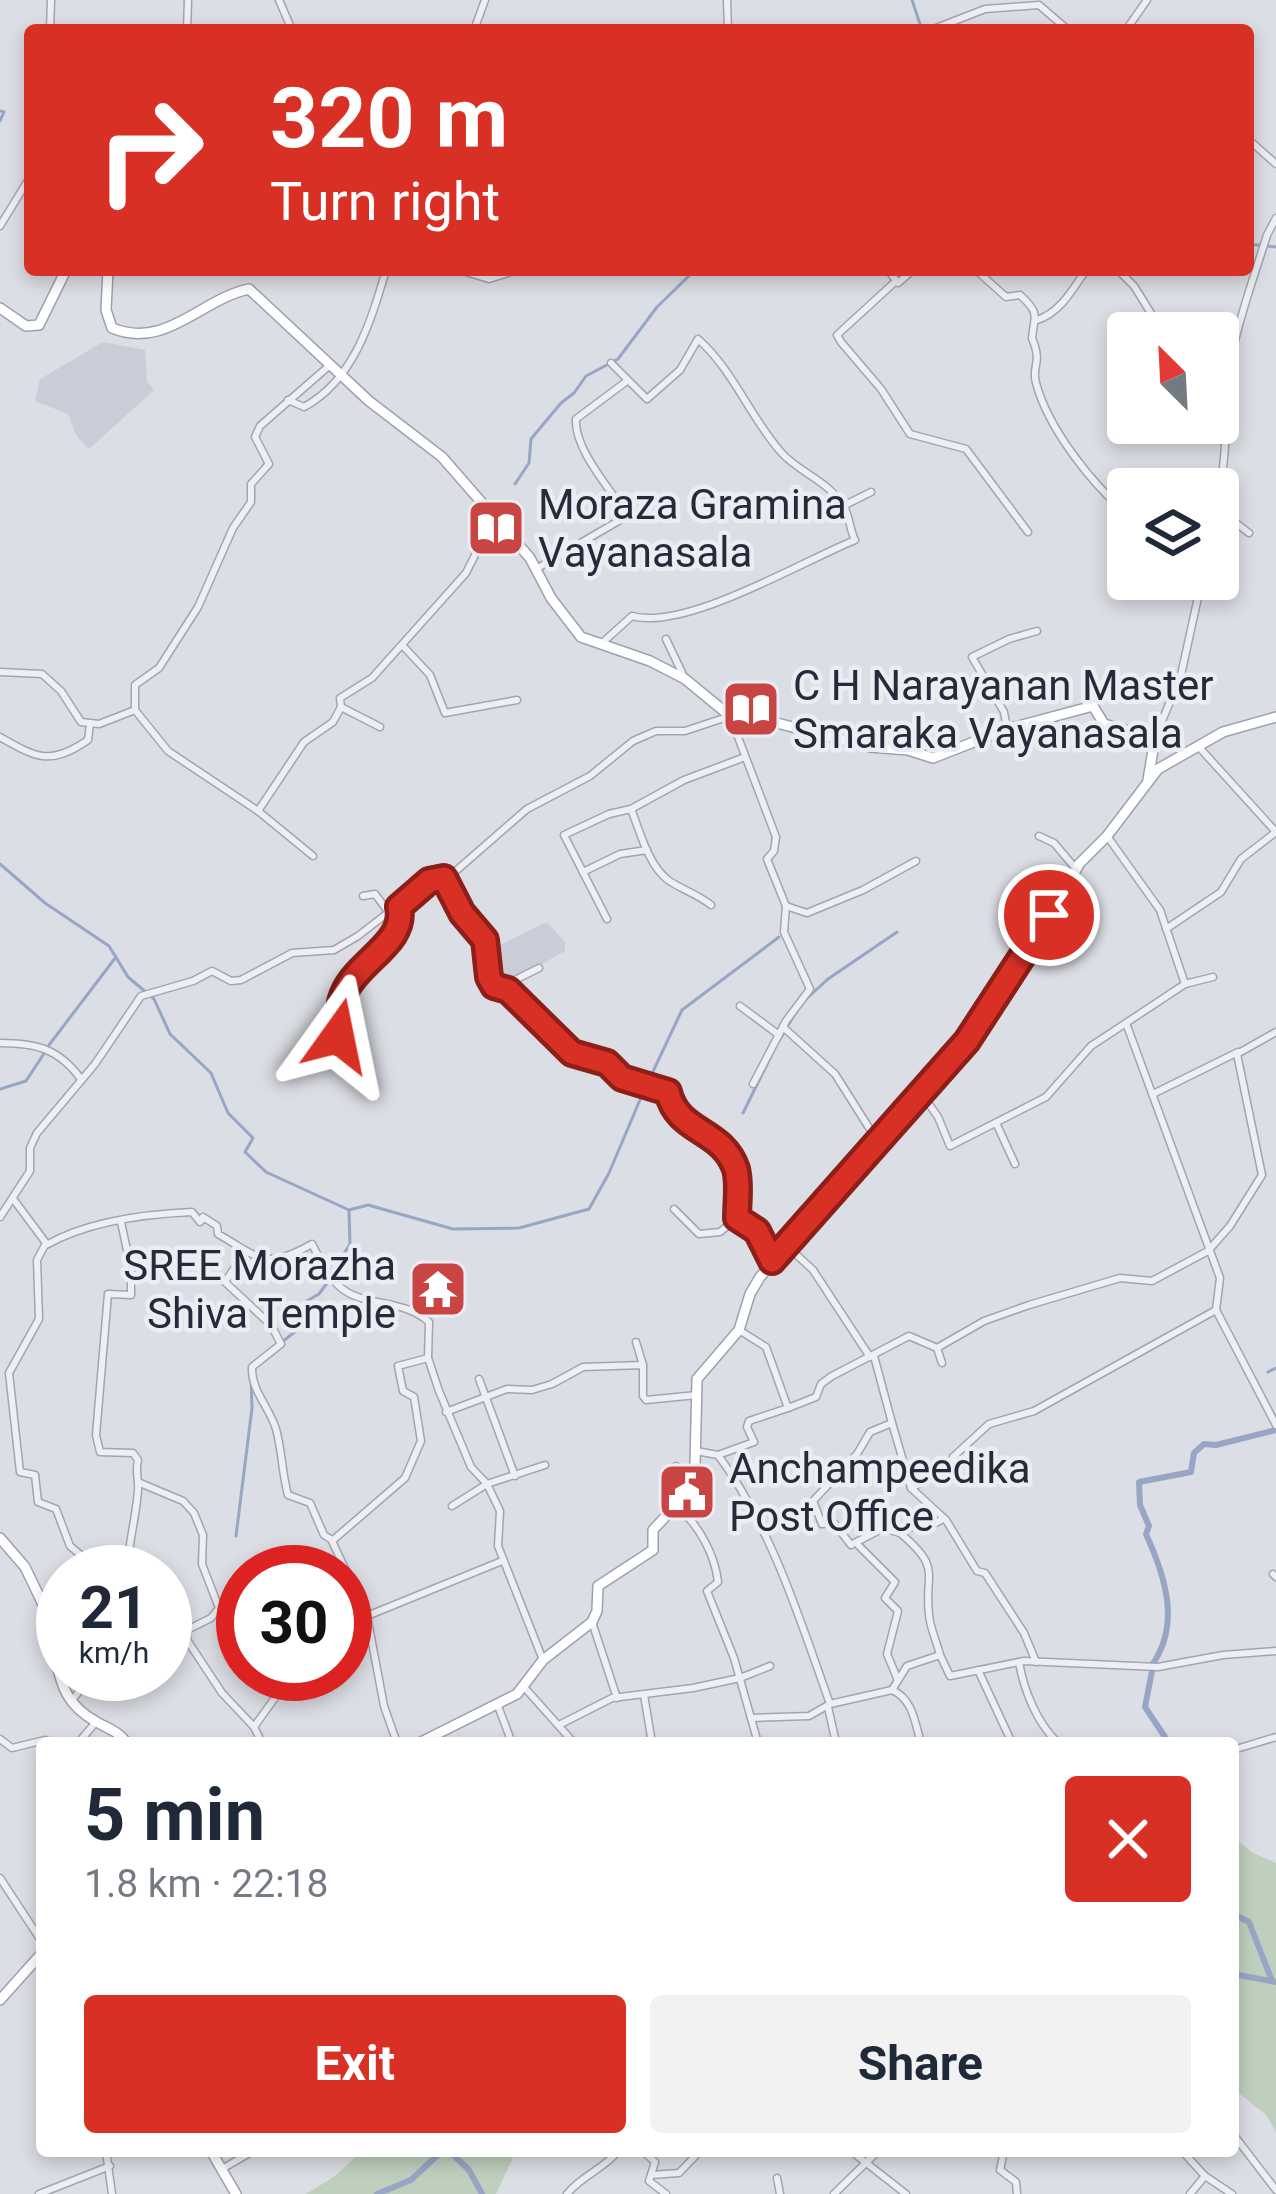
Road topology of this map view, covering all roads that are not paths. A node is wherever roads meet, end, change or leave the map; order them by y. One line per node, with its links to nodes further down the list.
1 (946, 24): 2 (street)
2 (1061, 24)
3 (24, 187): 5 (street)
4 (1276, 218): 23 (street)
5 (0, 226)
6 (62, 276): 15 (main road)
7 (108, 276): 19 (main road)
8 (384, 276): 20 (street)
9 (892, 276): 14 (street)
10 (904, 276): 14 (street)
11 (983, 276): 17 (street)
12 (1082, 276): 17 (street)
13 (1124, 276): 16 (street)
14 (896, 281): 29 (street)
15 (0, 308)
16 (1150, 312)
17 (1036, 320): 25 (street)
18 (611, 362): 21 (street)
19 (330, 365): 20 (main road); 22 (street)
20 (342, 376): 22 (street); 27 (main road)
21 (627, 381): 26 (street); 31 (street)
22 (288, 400): 41 (street)
23 (1225, 468)
24 (871, 492): 26 (street)
25 (1107, 496)
26 (843, 506): 35 (street)
27 (490, 511): 31 (main road); 36 (street)
28 (1239, 525): 30 (street)
29 (1028, 532)
30 (1249, 533)
31 (536, 568): 35 (main road)
32 (1197, 600): 48 (street)
33 (1037, 631): 46 (street)
34 (666, 639): 38 (street)
35 (601, 644): 38 (main road)
36 (403, 646): 39 (street); 40 (street)
37 (0, 672): 44 (street)
38 (685, 679): 42 (main road)
39 (517, 700)
40 (340, 707): 45 (street); 53 (street)
41 (135, 710): 44 (street); 53 (street)
42 (730, 716): 46 (main road); 50 (street); 62 (street)
43 (1276, 717): 49 (main road)
44 (90, 724): 47 (street)
45 (380, 727)
46 (1006, 729): 48 (main road)
47 (0, 737)
48 (1155, 738): 51 (main road)
49 (1197, 745): 51 (main road); 54 (street)
50 (745, 757): 52 (street); 65 (street)
51 (1148, 780): 56 (main road)
52 (631, 808): 57 (street); 61 (street)
53 (258, 812): 58 (street)
54 (1276, 832): 69 (street)
55 (1040, 836): 60 (street)
56 (1108, 836): 60 (main road); 69 (street)
57 (646, 850): 61 (street); 64 (street)
58 (313, 856)
59 (916, 861): 65 (street)
60 (1076, 869): 83 (main road)
61 (583, 872): 68 (street)
62 (444, 878): 66 (street); 73 (street)
63 (363, 896): 67 (street)
64 (711, 904)
65 (786, 906): 76 (street)
66 (399, 907): 67 (street); 80 (street)
67 (390, 914): 81 (street)
68 (608, 919)
69 (1166, 929): 72 (street)
70 (539, 968): 73 (street)
71 (1214, 976): 72 (street)
72 (1185, 983): 75 (street)
73 (508, 990): 91 (street)
74 (740, 1006): 76 (street)
75 (1126, 1023): 84 (street); 85 (street)
76 (783, 1031): 82 (street); 86 (street)
77 (1276, 1032): 79 (street)
78 (0, 1043): 81 (street)
79 (1239, 1052): 84 (street); 95 (street)
80 (343, 1057)
81 (81, 1079): 88 (street)
82 (753, 1084)
83 (920, 1091): 85 (street); 86 (main road)
84 (1155, 1094): 95 (street)
85 (997, 1125): 87 (street)
86 (878, 1142): 93 (main road)
87 (1015, 1164)
88 (14, 1200): 90 (street); 94 (street)
89 (674, 1209): 91 (street)
90 (0, 1217)
91 (737, 1218): 97 (street)
92 (121, 1222): 94 (street); 96 (street); 118 (street)
93 (785, 1244): 97 (main road); 102 (street)
94 (46, 1245): 128 (street)
95 (1208, 1251): 98 (street); 101 (street)
96 (244, 1252): 103 (street); 127 (street)
97 (772, 1261): 99 (main road)
98 (1216, 1310): 112 (street); 121 (street)
99 (739, 1330): 107 (main road); 109 (street)
100 (636, 1342): 105 (street)
101 (937, 1348): 102 (street); 104 (street)
102 (872, 1357): 109 (street); 111 (street)
103 (428, 1358): 110 (street); 127 (street)
104 (942, 1363)
105 (643, 1365): 107 (street); 108 (street)
106 (479, 1379): 108 (street)
107 (697, 1395): 113 (main road)
108 (486, 1396): 110 (street); 117 (street)
109 (788, 1408): 114 (street)
110 (446, 1412): 119 (street)
111 (892, 1423): 121 (street); 131 (street)
112 (1276, 1425)
113 (696, 1451): 114 (street); 120 (main road)
114 (718, 1455): 153 (street)
115 (545, 1465): 117 (street)
116 (676, 1466): 120 (street)
117 (515, 1476): 119 (street)
118 (140, 1483): 129 (street); 136 (street)
119 (487, 1484): 123 (street); 132 (street)
120 (685, 1485): 122 (main road)
121 (911, 1488): 124 (street)
122 (676, 1505): 135 (main road); 146 (street)
123 (452, 1506)
124 (945, 1519): 125 (street); 143 (street)
125 (901, 1533): 131 (street); 140 (street)
126 (0, 1538): 133 (main road)
127 (332, 1540): 130 (street)
128 (70, 1545)
129 (128, 1545)
130 (334, 1545)
131 (854, 1545): 147 (street)
132 (502, 1562): 134 (street); 141 (street)
133 (36, 1590)
134 (372, 1614)
135 (592, 1622): 141 (main road); 150 (street)
136 (192, 1628)
137 (372, 1642): 162 (street)
138 (192, 1650): 158 (street)
139 (1276, 1651): 143 (street)
140 (940, 1654): 145 (street); 147 (street)
141 (543, 1660): 148 (main road)
142 (1019, 1662): 143 (street); 145 (street); 171 (street)
143 (1036, 1662)
144 (770, 1666): 146 (street)
145 (978, 1670): 170 (street)
146 (740, 1678): 149 (street); 155 (street)
147 (895, 1684): 153 (street); 169 (street)
148 (524, 1687): 154 (main road); 157 (street)
149 (644, 1695): 150 (street); 166 (street)
150 (617, 1698): 157 (street)
151 (75, 1701): 156 (main road)
152 (272, 1701): 158 (street)
153 (829, 1705): 155 (street); 168 (street)
154 (498, 1706): 163 (main road); 164 (street)
155 (751, 1718): 167 (street)
156 (96, 1722): 159 (street); 160 (main road)
157 (559, 1725): 165 (street)
158 (254, 1726): 161 (street)
159 (83, 1737)
160 (122, 1737)
161 (259, 1737)
162 (395, 1737)
163 (432, 1737)
164 (510, 1737)
165 (569, 1737)
166 (651, 1737)
167 (756, 1737)
168 (835, 1737)
169 (919, 1737)
170 (1008, 1737)
171 (1052, 1737)
172 (1276, 1737): 175 (street)
173 (0, 1739): 174 (street)
174 (36, 1742)
175 (1239, 1748)
176 (0, 1878): 177 (street)
177 (36, 1933)
178 (36, 1960): 179 (main road)
179 (0, 2000)
180 (1239, 2142): 197 (street)
181 (108, 2157): 192 (street)
182 (215, 2157): 193 (main road)
183 (243, 2157): 193 (street)
184 (614, 2157): 201 (street)
185 (650, 2157): 194 (street)
186 (695, 2157): 194 (street)
187 (859, 2157): 191 (street)
188 (871, 2157): 191 (street)
189 (1003, 2157): 206 (street)
190 (1188, 2157): 195 (street)
191 (865, 2162): 204 (street); 205 (street)
192 (110, 2166): 198 (street); 199 (street)
193 (222, 2169): 200 (main road)
194 (651, 2175): 202 (street)
195 (1205, 2176): 207 (street); 208 (street)
196 (777, 2179): 203 (street)
197 (1276, 2190)
198 (39, 2194)
199 (112, 2194)
200 (236, 2194)
201 (567, 2194)
202 (666, 2194)
203 (780, 2194)
204 (834, 2194)
205 (906, 2194)
206 (1017, 2194)
207 (1190, 2194)
208 (1232, 2194)

